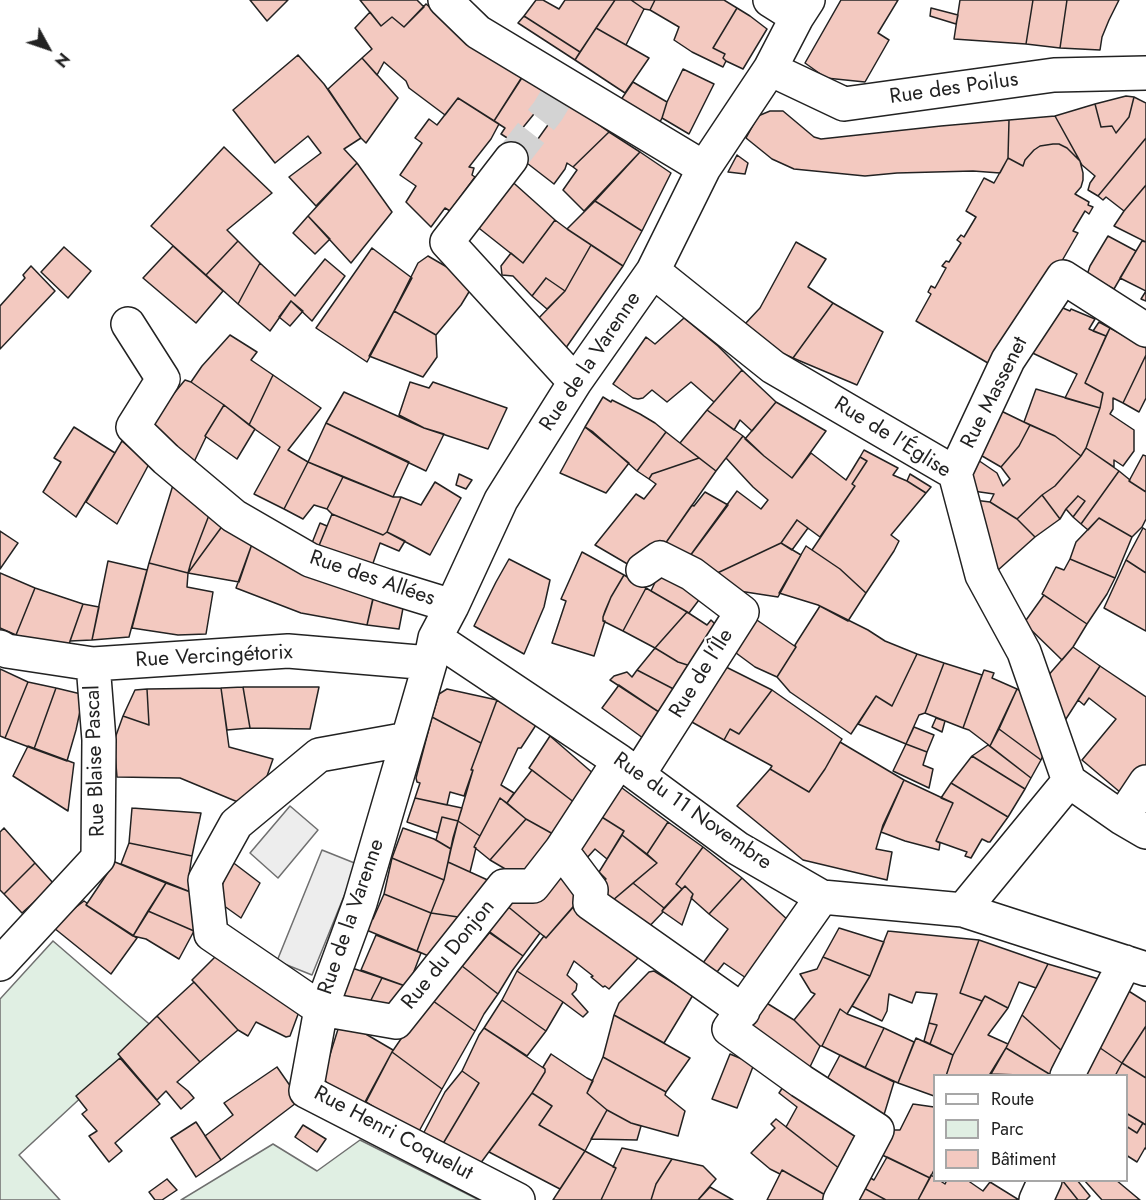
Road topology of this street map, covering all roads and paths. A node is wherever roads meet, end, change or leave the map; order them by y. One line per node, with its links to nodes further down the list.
1 (445, 0): 7 (street)
2 (770, 0): 3 (street)
3 (803, 8): 4 (street, Rue de la Varenne)
4 (770, 69): 5 (street, Rue des Poilus); 7 (street, Rue de la Varenne)
5 (1146, 73)
6 (511, 159): 11 (street)
7 (704, 168): 8 (street, Rue de la Varenne)
8 (653, 271): 11 (street, Rue de la Varenne); 12 (street, Rue de l'Église)
9 (129, 324): 14 (street, Rue des Allées)
10 (1146, 330): 12 (street, Rue Massenet)
11 (575, 382): 14 (street, Rue de la Varenne)
12 (955, 473): 20 (street, Rue de l'Église)
13 (643, 570): 19 (street, Rue de l'Île)
14 (452, 606): 16 (street, Rue de la Varenne)
15 (0, 647): 17 (street, Rue Vercingétorix)
16 (433, 651): 17 (street, Rue Vercingétorix); 18 (street, Rue de la Varenne); 19 (street, Rue du 11 Novembre)
17 (93, 664): 26 (street, Rue Blaise Pascal)
18 (408, 739): 28 (street, Rue de la Varenne); 28 (street, Rue de la Varenne)
19 (628, 768): 23 (street, Rue du Donjon); 24 (street, Rue du 11 Novembre)
20 (1069, 781): 22 (street); 25 (street)
21 (1146, 782): 22 (street)
22 (1134, 825)
23 (561, 850): 28 (street, Rue du Donjon); 29 (street)
24 (822, 897): 25 (street, Rue du 11 Novembre); 29 (street)
25 (963, 910): 27 (street, Rue du 11 Novembre)
26 (0, 964)
27 (1136, 965): 30 (street)
28 (321, 1009): 32 (street, Rue Henri Coquelut)
29 (743, 1011): 33 (street)
30 (1068, 1074)
31 (1044, 1182): 34 (street)
32 (518, 1200)
33 (840, 1200)
34 (1036, 1200)

